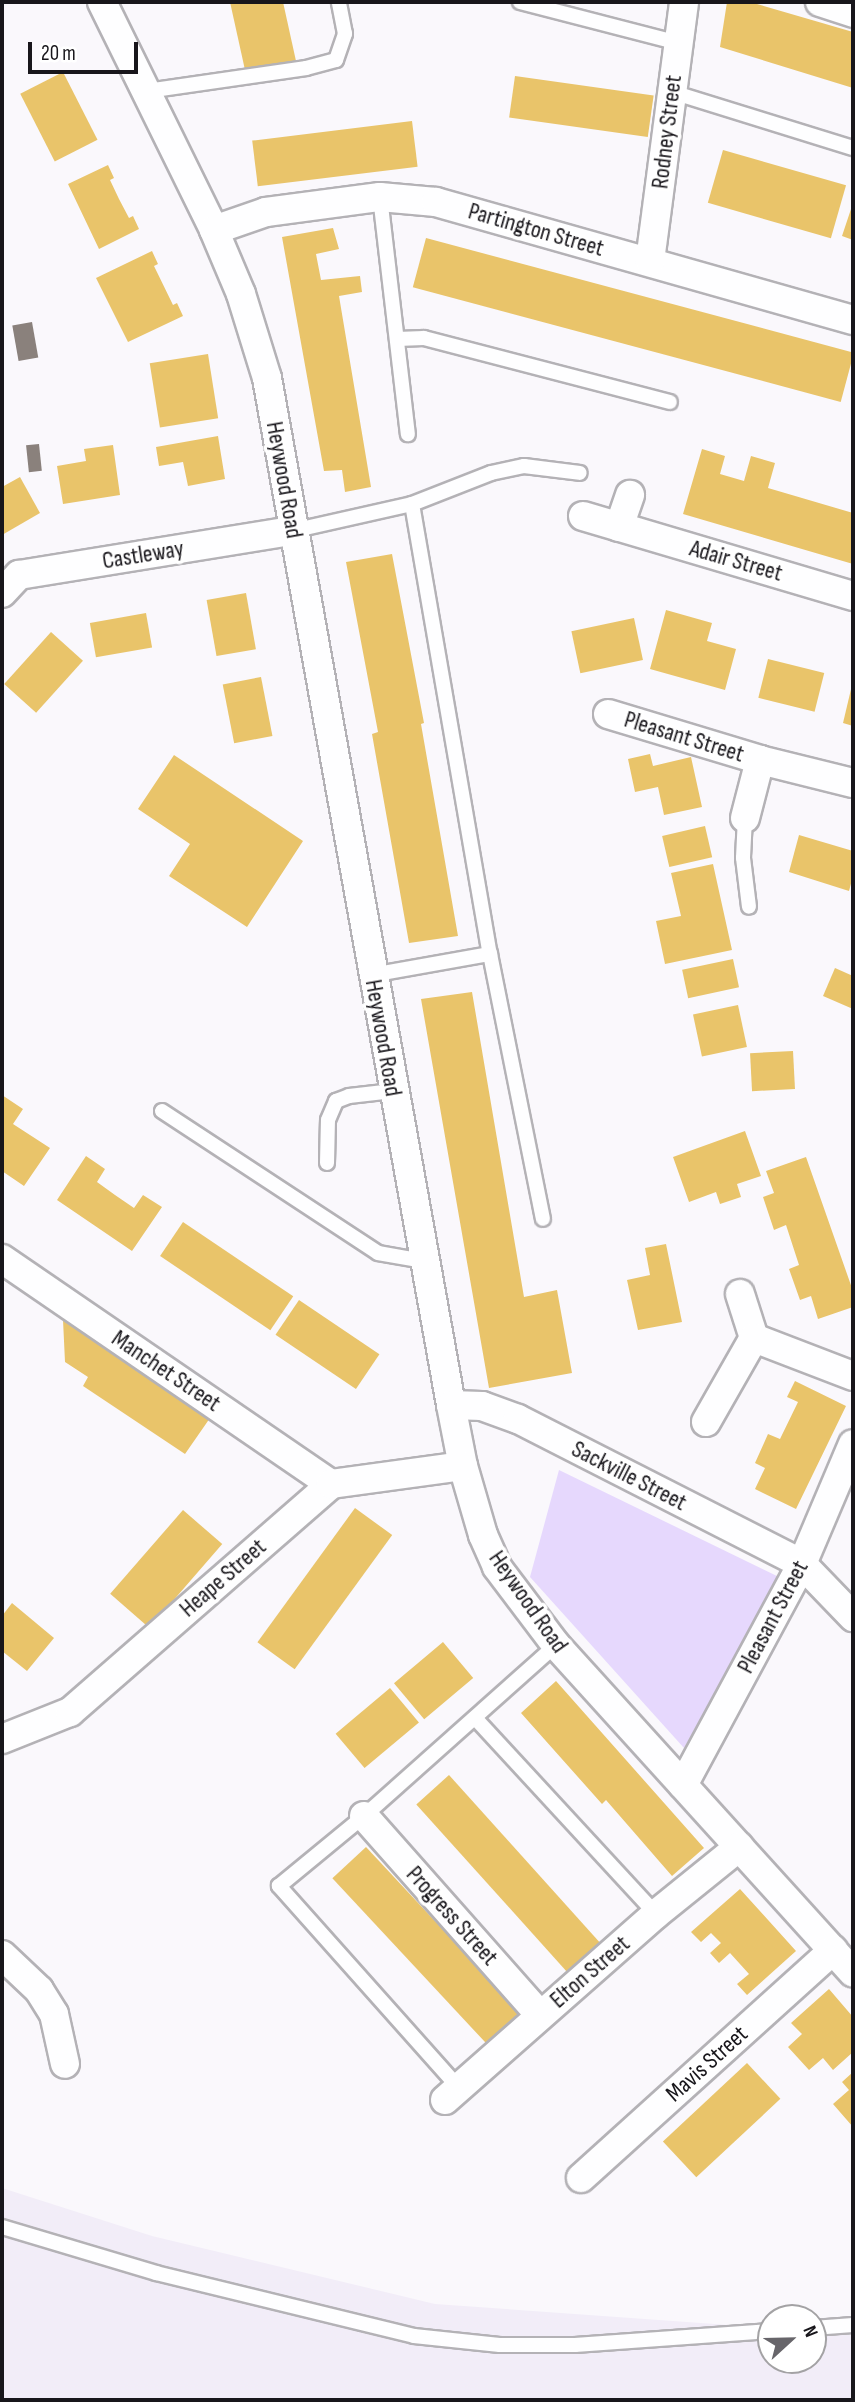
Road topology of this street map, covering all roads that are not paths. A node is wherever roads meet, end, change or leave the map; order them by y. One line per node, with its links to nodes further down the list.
1 (102, 2): 8 (street, Heywood Road)
2 (339, 2): 8 (lane)
3 (520, 2): 7 (lane)
4 (684, 2): 7 (street, Rodney Street)
5 (820, 2): 6 (street)
6 (853, 13)
7 (678, 43): 9 (street, Rodney Street)
8 (148, 90): 12 (street, Heywood Road)
9 (672, 92): 10 (lane); 13 (street, Rodney Street)
10 (853, 148)
11 (380, 197): 12 (street, Partington Street); 13 (street, Partington Street); 15 (lane)
12 (214, 229): 23 (street, Heywood Road)
13 (650, 261): 14 (street, Partington Street)
14 (853, 320)
15 (397, 339): 16 (lane); 17 (lane)
16 (670, 401)
17 (408, 434)
18 (580, 473): 20 (lane)
19 (630, 495): 22 (street)
20 (412, 504): 23 (lane); 31 (lane)
21 (583, 516): 22 (street, Adair Street)
22 (619, 527): 25 (street, Adair Street)
23 (292, 531): 24 (street, Castleway); 32 (street, Heywood Road)
24 (2, 593)
25 (853, 596)
26 (608, 714): 27 (street, Pleasant Street)
27 (760, 760): 28 (street, Pleasant Street); 29 (street, Pleasant Street)
28 (853, 783)
29 (745, 818): 30 (lane)
30 (748, 907)
31 (491, 954): 32 (lane); 36 (lane)
32 (372, 975): 33 (street, Heywood Road)
33 (393, 1091): 35 (lane); 38 (street, Heywood Road)
34 (162, 1111): 38 (lane)
35 (327, 1163)
36 (543, 1219)
37 (2, 1259): 46 (street, Manchet Street)
38 (424, 1261): 42 (street, Heywood Road)
39 (740, 1294): 40 (street)
40 (754, 1338): 41 (street); 43 (street)
41 (853, 1376)
42 (451, 1405): 45 (street, Heywood Road); 47 (street, Sackville Street)
43 (706, 1422)
44 (853, 1444): 47 (street, Pleasant Street)
45 (463, 1466): 46 (street); 49 (street, Heywood Road)
46 (331, 1484): 51 (street, Heape Street)
47 (802, 1564): 48 (street, Sackville Street); 52 (street, Pleasant Street)
48 (853, 1617)
49 (556, 1645): 50 (lane); 52 (street, Heywood Road)
50 (475, 1718): 53 (lane); 55 (lane)
51 (2, 1740)
52 (683, 1785): 54 (street, Heywood Road)
53 (363, 1816): 59 (street, Progress Street); 61 (lane)
54 (739, 1847): 55 (street, Elton Street); 56 (street, Heywood Road)
55 (656, 1914): 59 (street, Elton Street)
56 (832, 1950): 58 (street, Heywood Road); 62 (street, Mavis Street)
57 (2, 1955): 60 (street)
58 (853, 1972)
59 (540, 2015): 61 (street, Elton Street)
60 (65, 2064)
61 (452, 2094)
62 (581, 2178)
63 (2, 2227): 66 (lane)
64 (853, 2325): 65 (lane)
65 (827, 2327)
66 (757, 2332)

